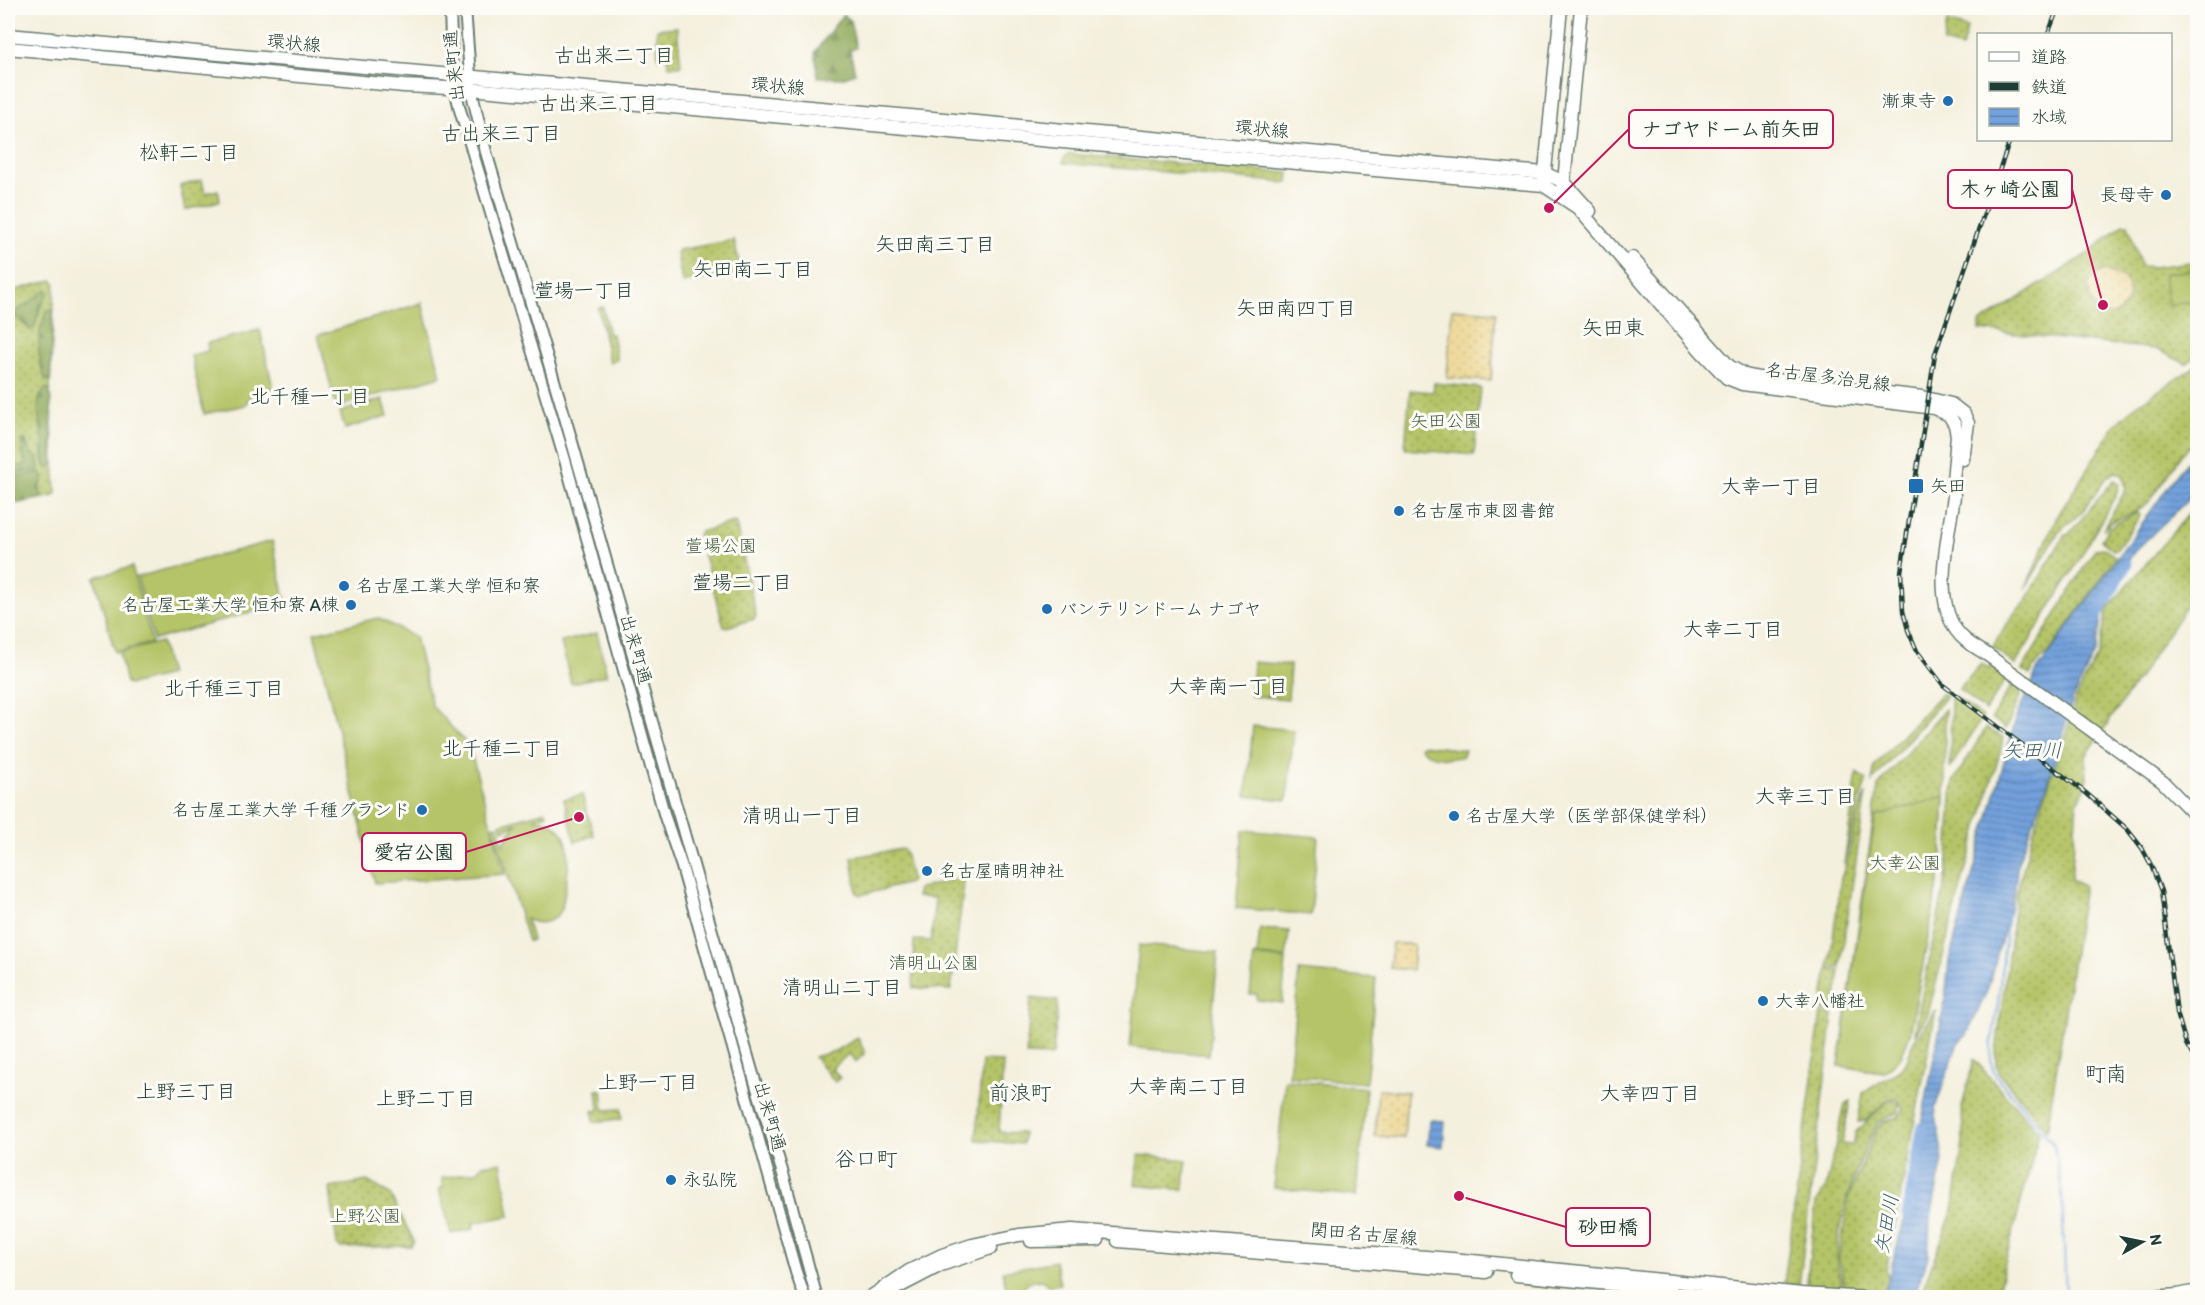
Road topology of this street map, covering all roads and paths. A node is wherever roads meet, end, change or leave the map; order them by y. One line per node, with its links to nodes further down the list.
1 (450, 8): 7 (main road, 出来町通)
2 (465, 8): 8 (main road, 出来町通)
3 (1561, 8): 11 (main road)
4 (1581, 8): 12 (main road)
5 (8, 35): 7 (main road, 環状線)
6 (8, 48): 10 (main road, 環状線)
7 (452, 75): 8 (main road, 環状線); 10 (main road, 出来町通)
8 (469, 76): 9 (main road, 出来町通); 11 (main road, 環状線)
9 (471, 89): 10 (main road, 環状線); 11 (main road, 環状線); 19 (main road, 出来町通)
10 (455, 90): 18 (main road, 出来町通)
11 (1544, 179): 12 (main road, 名古屋多治見線); 13 (main road, 名古屋多治見線)
12 (1564, 182): 13 (main road); 14 (main road, 名古屋多治見線)
13 (1558, 194): 14 (main road, 名古屋多治見線)
14 (1985, 653): 15 (main road, 名古屋多治見線)
15 (2198, 818)
16 (1666, 1286): 20 (main road, 関田名古屋線); 21 (main road, 関田名古屋線); 22 (main road, 関田名古屋線); 23 (main road, 関田名古屋線)
17 (2198, 1291): 24 (main road)
18 (805, 1298)
19 (817, 1298)
20 (869, 1298)
21 (882, 1298)
22 (1747, 1298)
23 (1869, 1298)
24 (2141, 1298)

